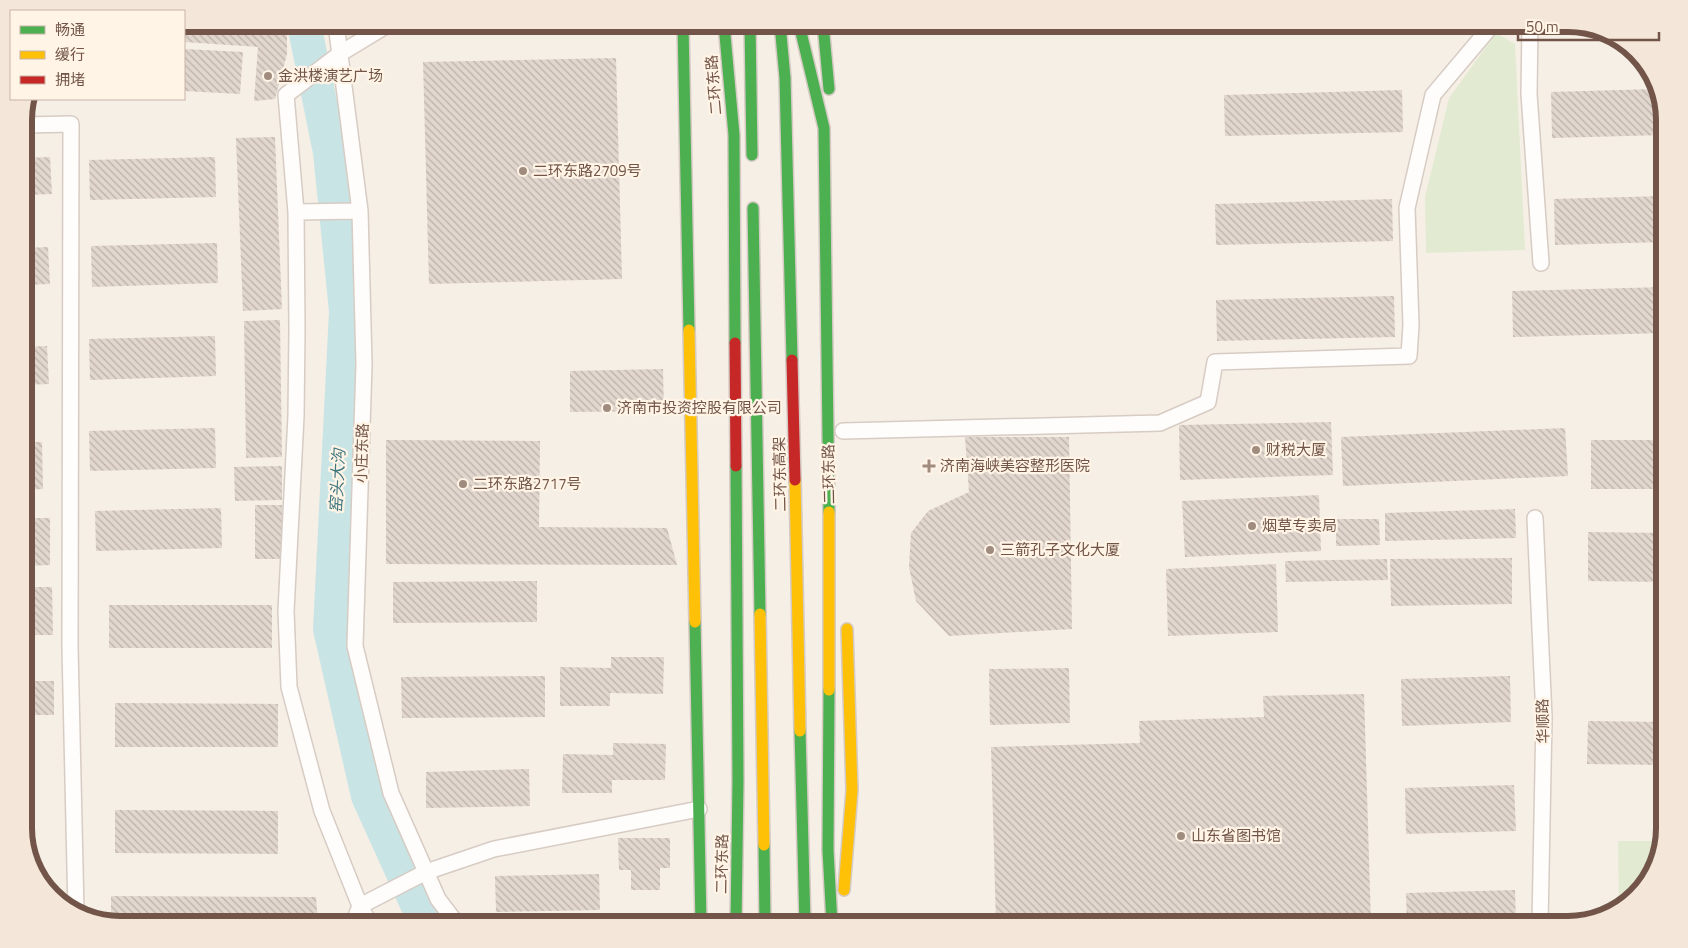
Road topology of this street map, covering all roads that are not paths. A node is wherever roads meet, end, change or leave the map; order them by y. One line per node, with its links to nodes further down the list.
1 (337, 32): 12 (street, 小庄东路)
2 (376, 32): 12 (street)
3 (684, 32): 25 (highway, 二环东路)
4 (725, 32): 36 (highway, 二环东路)
5 (750, 32): 16 (highway)
6 (781, 32): 38 (highway, 二环东高架)
7 (799, 32): 13 (highway)
8 (800, 32): 40 (highway)
9 (824, 32): 15 (highway)
10 (1486, 32): 21 (street)
11 (1530, 32): 20 (street)
12 (341, 53): 18 (street, 小庄东路); 19 (street)
13 (805, 97)
14 (33, 125): 28 (street)
15 (836, 157)
16 (752, 164)
17 (753, 194): 37 (highway, 二环东高架)
18 (355, 211): 19 (street); 27 (street, 小庄东路)
19 (296, 212): 29 (street)
20 (1540, 264)
21 (843, 431)
22 (1535, 518): 42 (street, 华顺路)
23 (847, 615): 41 (highway)
24 (817, 718): 39 (highway)
25 (699, 809): 27 (street); 34 (highway, 二环东路)
26 (726, 856): 35 (highway)
27 (426, 872): 29 (street); 33 (street, 小庄东路)
28 (76, 903)
29 (360, 906): 30 (street); 31 (street); 32 (street)
30 (356, 916)
31 (361, 916)
32 (366, 916)
33 (451, 916)
34 (701, 916)
35 (731, 916)
36 (736, 916)
37 (766, 916)
38 (805, 916)
39 (822, 916)
40 (832, 916)
41 (842, 916)
42 (1540, 916)

